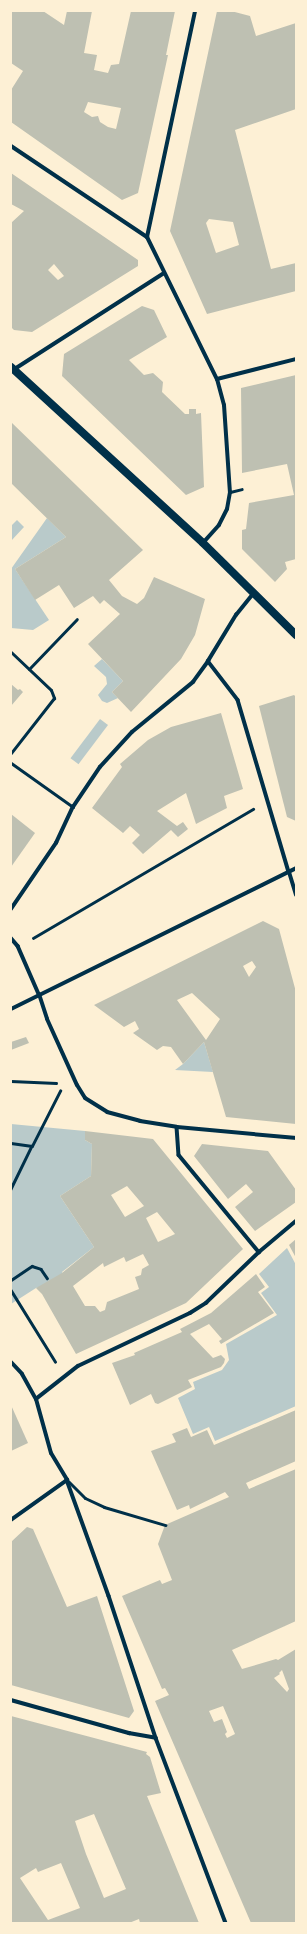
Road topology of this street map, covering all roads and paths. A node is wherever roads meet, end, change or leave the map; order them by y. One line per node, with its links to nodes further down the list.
1 (195, 11): 3 (street)
2 (11, 146): 3 (street)
3 (147, 237): 4 (street)
4 (164, 273): 6 (street); 7 (street)
5 (296, 359): 7 (street)
6 (12, 369): 10 (main road)
7 (217, 380): 9 (street)
8 (242, 489): 9 (lane)
9 (230, 492): 10 (street)
10 (203, 543): 11 (main road)
11 (253, 594): 13 (main road); 15 (street)
12 (77, 619): 16 (lane)
13 (296, 635)
14 (11, 652): 16 (lane)
15 (208, 661): 19 (street); 20 (street)
16 (29, 669): 17 (lane)
17 (11, 753)
18 (11, 762): 20 (lane)
19 (267, 802): 22 (street); 26 (path)
20 (73, 806): 24 (street)
21 (296, 868): 22 (street)
22 (289, 872): 23 (street); 27 (street)
23 (296, 896)
24 (11, 909)
25 (11, 938): 26 (street)
26 (18, 946): 27 (street)
27 (39, 994): 28 (street); 29 (street)
28 (11, 1009)
29 (70, 1073): 31 (path); 32 (street)
30 (11, 1081): 31 (path)
31 (64, 1084): 35 (path)
32 (177, 1127): 33 (street); 38 (street)
33 (296, 1138)
34 (11, 1143): 35 (path)
35 (32, 1146): 36 (path)
36 (11, 1189)
37 (296, 1221): 38 (street)
38 (259, 1252): 43 (street)
39 (46, 1278): 40 (path)
40 (11, 1280)
41 (11, 1290): 43 (path)
42 (11, 1362): 44 (street)
43 (65, 1376): 44 (street)
44 (36, 1399): 45 (street)
45 (67, 1480): 46 (street); 47 (lane); 49 (street)
46 (11, 1520)
47 (165, 1525)
48 (11, 1700): 49 (street)
49 (156, 1738): 50 (street)
50 (226, 1923)

